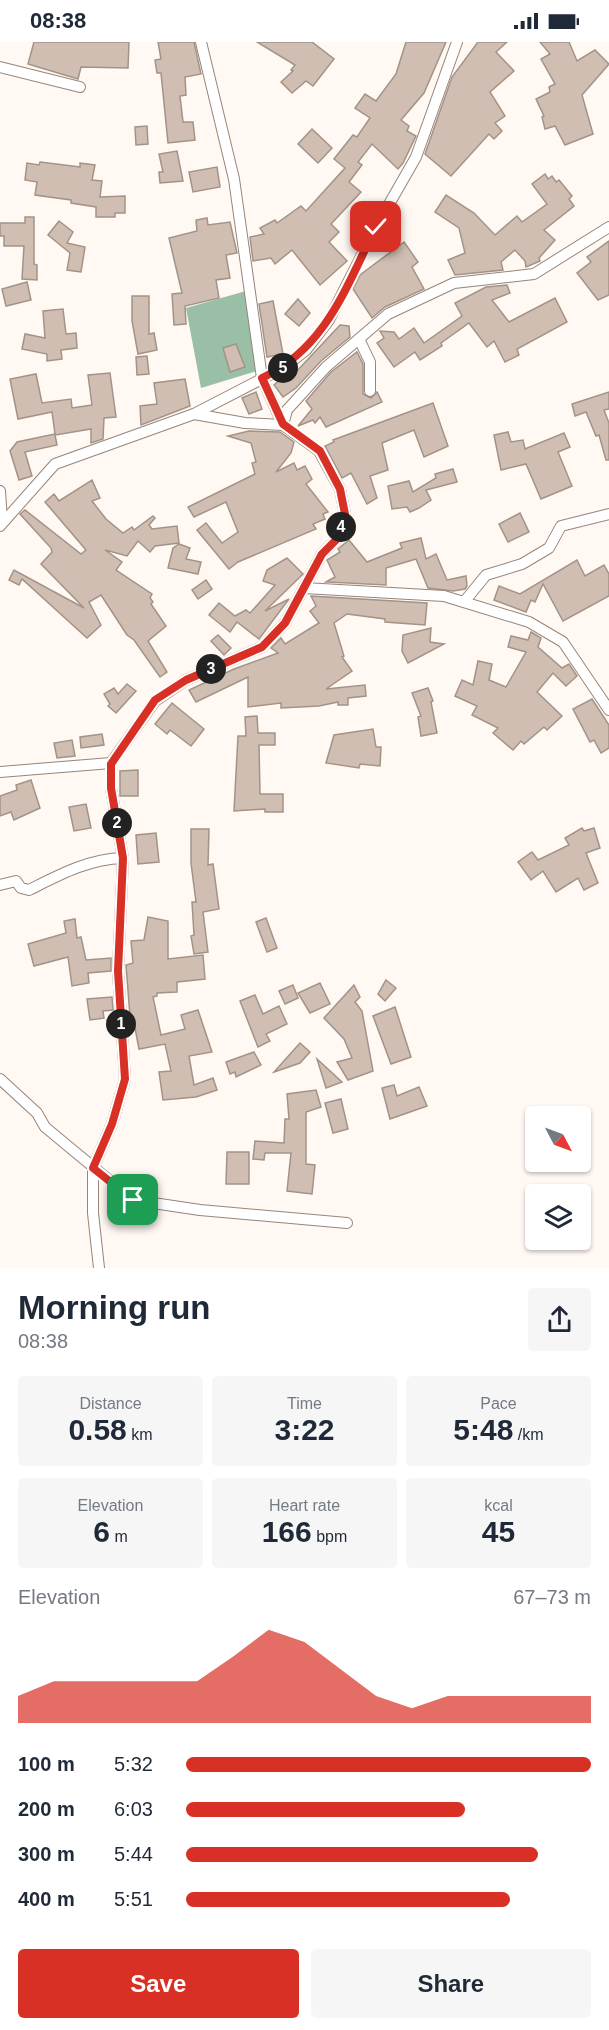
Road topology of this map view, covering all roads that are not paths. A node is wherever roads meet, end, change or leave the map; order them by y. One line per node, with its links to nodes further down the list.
1 (201, 42): 7 (street)
2 (457, 42): 7 (street)
3 (0, 67): 4 (street)
4 (80, 87)
5 (609, 227): 6 (street)
6 (359, 339): 8 (street); 10 (street)
7 (262, 378): 9 (street); 10 (street)
8 (370, 391)
9 (194, 414): 10 (street); 13 (street)
10 (283, 424): 14 (street)
11 (0, 491): 13 (street)
12 (609, 514): 15 (street)
13 (1, 523)
14 (304, 588): 15 (street); 17 (street)
15 (464, 602): 16 (street)
16 (609, 710)
17 (111, 764): 18 (street); 19 (street)
18 (0, 772)
19 (123, 858): 20 (street); 22 (street)
20 (0, 885)
21 (0, 1079): 22 (street)
22 (93, 1168): 23 (street); 24 (street)
23 (347, 1223)
24 (99, 1268)

